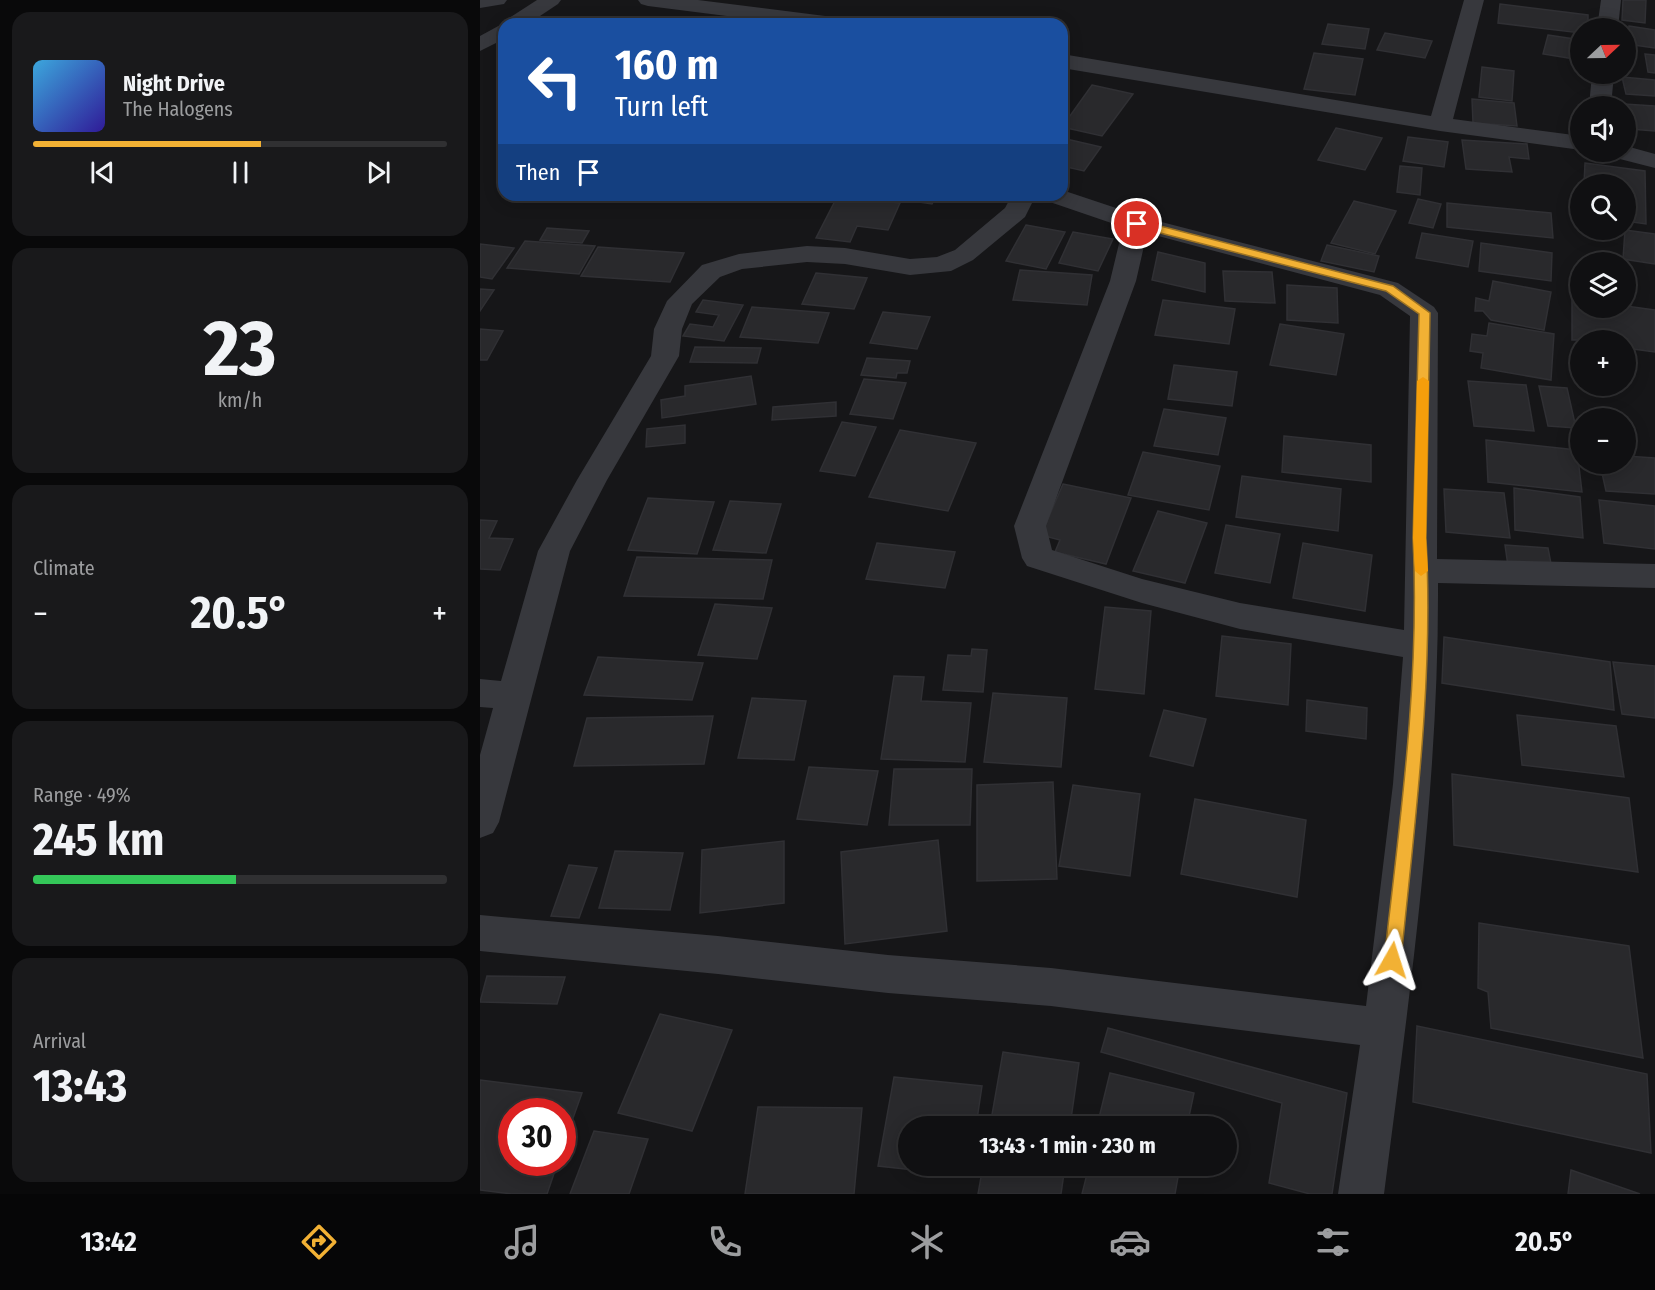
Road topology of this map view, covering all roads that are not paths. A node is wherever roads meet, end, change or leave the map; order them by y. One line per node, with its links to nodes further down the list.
1 (497, 0): 6 (street)
2 (551, 0): 7 (street)
3 (648, 0): 8 (street)
4 (1474, 0): 13 (street)
5 (1611, 0): 9 (street)
6 (480, 2)
7 (522, 18)
8 (793, 18)
9 (1609, 18)
10 (498, 34): 11 (street)
11 (480, 45)
12 (1068, 62): 13 (street)
13 (1440, 124): 14 (street)
14 (1570, 142)
15 (1636, 156): 16 (street)
16 (1655, 161)
17 (1068, 200): 19 (street)
18 (1021, 201): 23 (street)
19 (1137, 224): 20 (street); 22 (street)
20 (1421, 571): 21 (street); 22 (street)
21 (1655, 576)
22 (1419, 646): 26 (street)
23 (497, 694): 24 (street)
24 (480, 822)
25 (480, 933): 26 (street)
26 (1385, 1028): 27 (street)
27 (1361, 1194)

